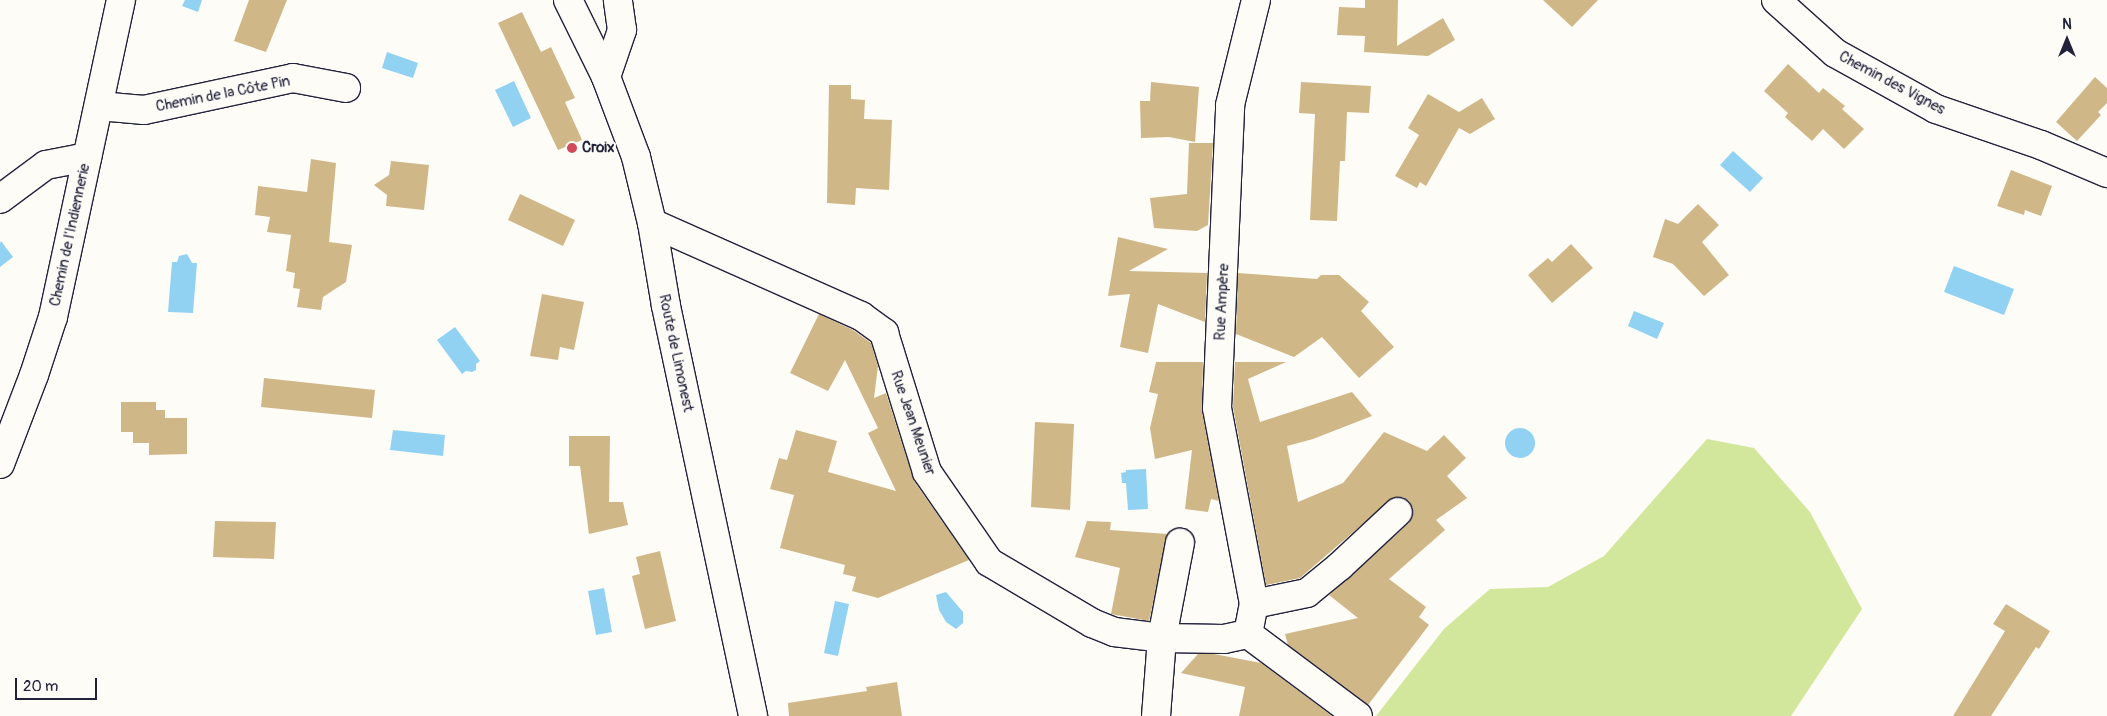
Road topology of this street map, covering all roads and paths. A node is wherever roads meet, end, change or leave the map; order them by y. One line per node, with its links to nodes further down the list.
1 (122, 0): 8 (street, Chemin de l'Indiennerie)
2 (568, 0): 6 (street, Route de Limonest)
3 (618, 0): 6 (street)
4 (1256, 0): 16 (street, Rue Ampère)
5 (1776, 0): 10 (street, Chemin des Vignes)
6 (606, 77): 12 (street, Route de Limonest)
7 (346, 88): 8 (street, Chemin de la Côte Pin)
8 (99, 106): 9 (street, Chemin de l'Indiennerie)
9 (87, 157): 11 (street); 13 (street, Chemin de l'Indiennerie)
10 (2107, 173)
11 (0, 199)
12 (652, 224): 18 (street, Rue Jean Meunier); 19 (street, Route de Limonest)
13 (0, 464)
14 (1398, 512): 16 (street)
15 (1180, 543): 18 (street)
16 (1254, 604): 17 (street)
17 (1248, 634): 18 (street, Rue Jean Meunier); 21 (street)
18 (1162, 638): 20 (street)
19 (753, 716)
20 (1156, 716)
21 (1358, 716)

